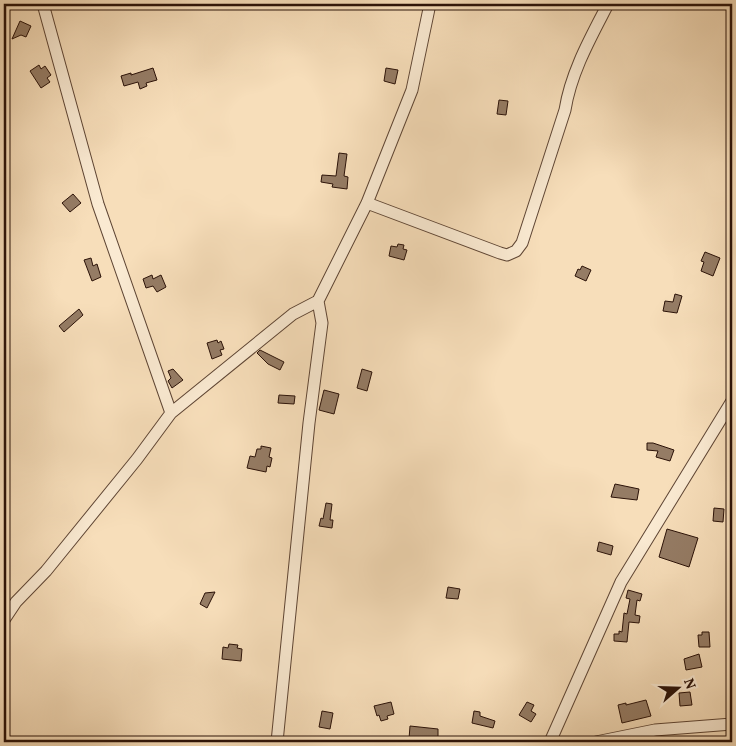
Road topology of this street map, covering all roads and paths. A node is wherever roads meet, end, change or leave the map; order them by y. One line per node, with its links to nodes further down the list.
1 (43, 4): 7 (street)
2 (430, 4): 4 (street)
3 (608, 4): 4 (street)
4 (366, 203): 5 (street)
5 (318, 301): 7 (street); 10 (street)
6 (732, 401): 11 (street)
7 (172, 413): 8 (street)
8 (4, 620)
9 (732, 724): 12 (street)
10 (277, 742)
11 (550, 742)
12 (596, 742)

